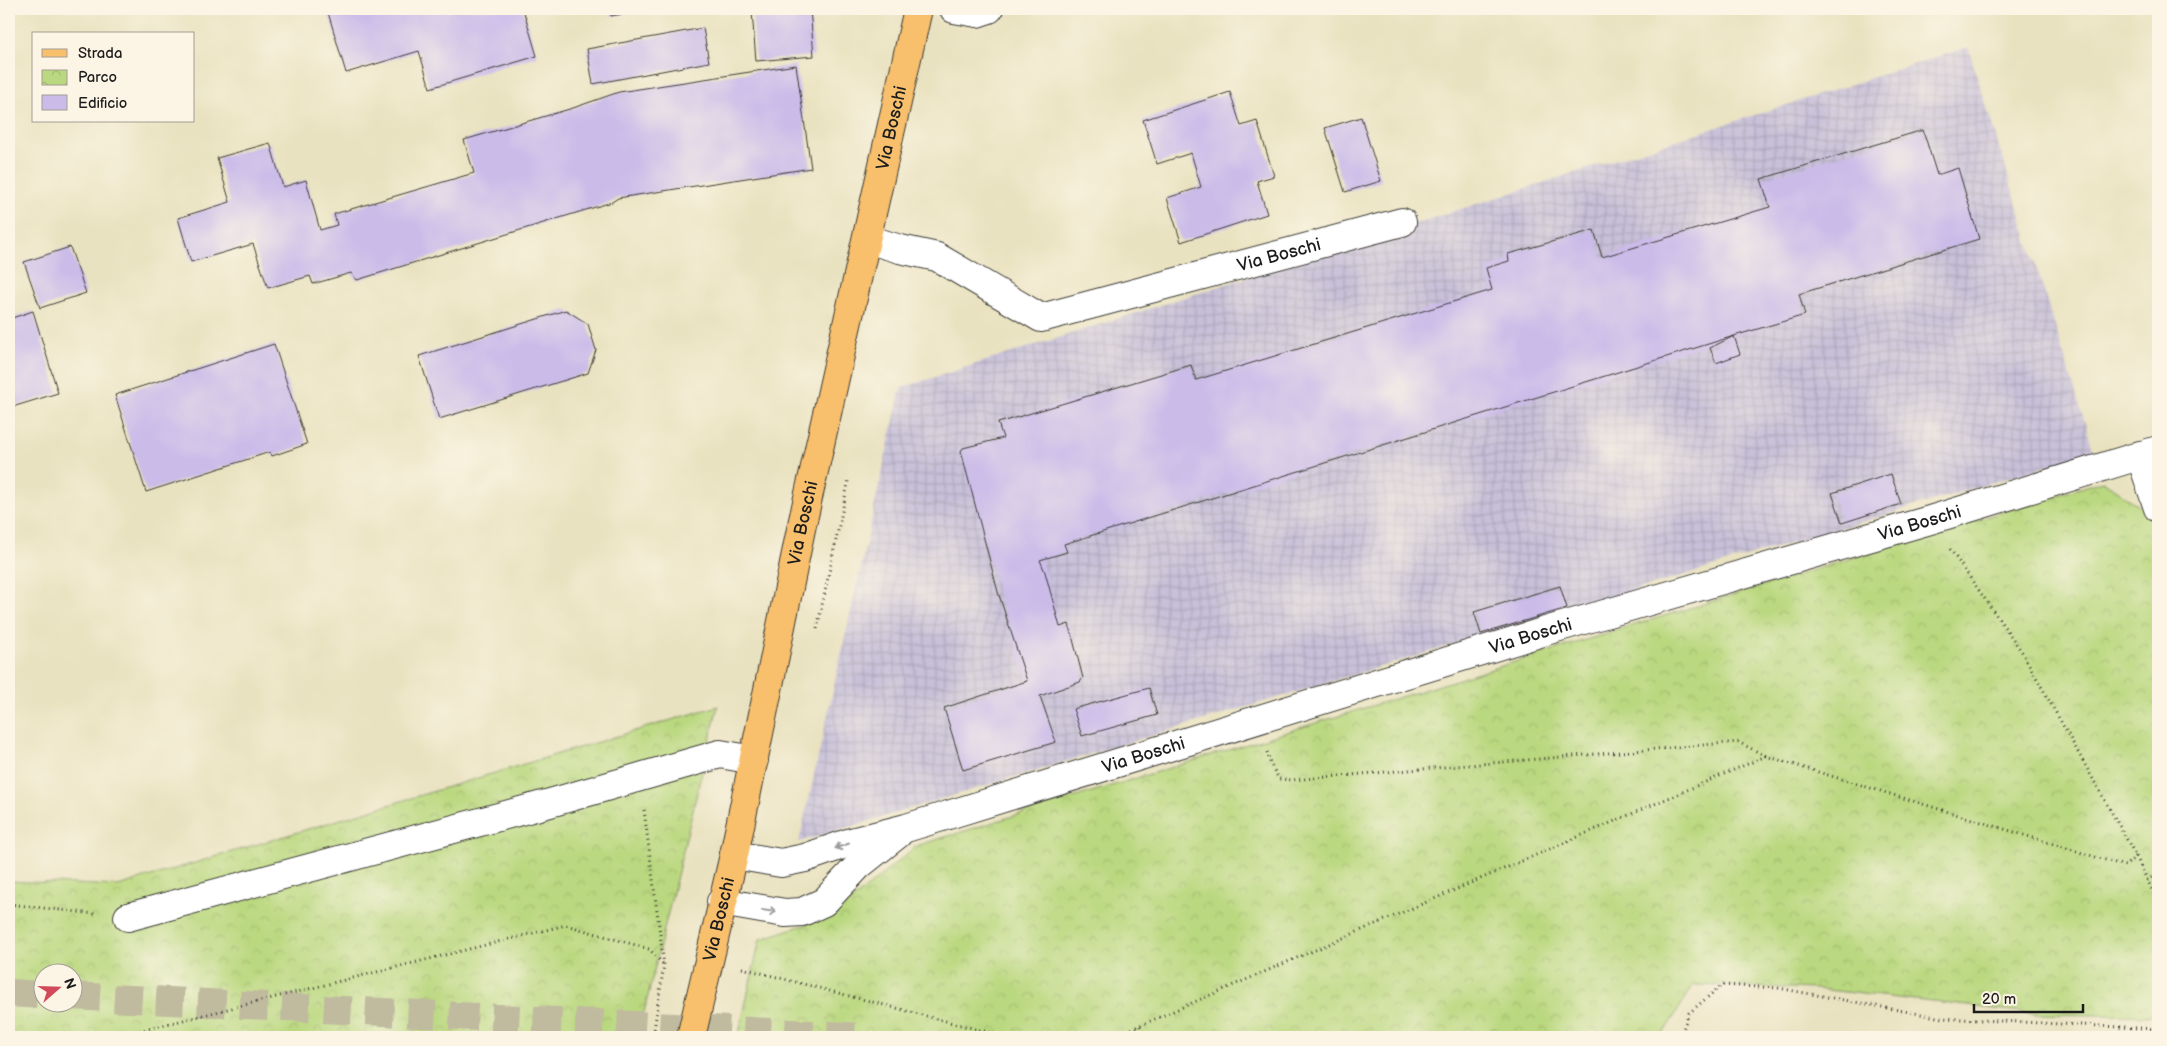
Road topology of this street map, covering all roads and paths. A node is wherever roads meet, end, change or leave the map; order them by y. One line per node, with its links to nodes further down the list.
1 (918, 9): 5 (main road, Via Boschi)
2 (954, 9): 3 (street)
3 (989, 9)
4 (1402, 222): 5 (street, Via Boschi)
5 (867, 239): 13 (main road, Via Boschi)
6 (2149, 453): 8 (street); 9 (street, Via Boschi)
7 (850, 473): 10 (path)
8 (2158, 508)
9 (1930, 520): 11 (street, Via Boschi); 17 (path)
10 (816, 634)
11 (1254, 721): 12 (path); 15 (street, Via Boschi)
12 (1766, 756): 17 (path); 26 (path)
13 (754, 760): 14 (street); 16 (main road, Via Boschi)
14 (640, 778): 23 (street); 24 (path)
15 (906, 828): 16 (street, Via Boschi, one-way to 16); 20 (street, one-way to 15)
16 (734, 855): 20 (main road, Via Boschi)
17 (2136, 856): 19 (path)
18 (2158, 874): 19 (path)
19 (2147, 880): 21 (path)
20 (721, 902): 30 (main road, Via Boschi)
21 (2158, 903)
22 (9, 904): 23 (path)
23 (128, 917)
24 (664, 965): 28 (path); 29 (path)
25 (741, 967): 31 (path)
26 (1140, 1026): 32 (path); 33 (path)
27 (2158, 1030): 34 (path)
28 (115, 1037)
29 (653, 1037)
30 (691, 1037)
31 (1007, 1037)
32 (1113, 1037)
33 (1145, 1037)
34 (1680, 1037)

